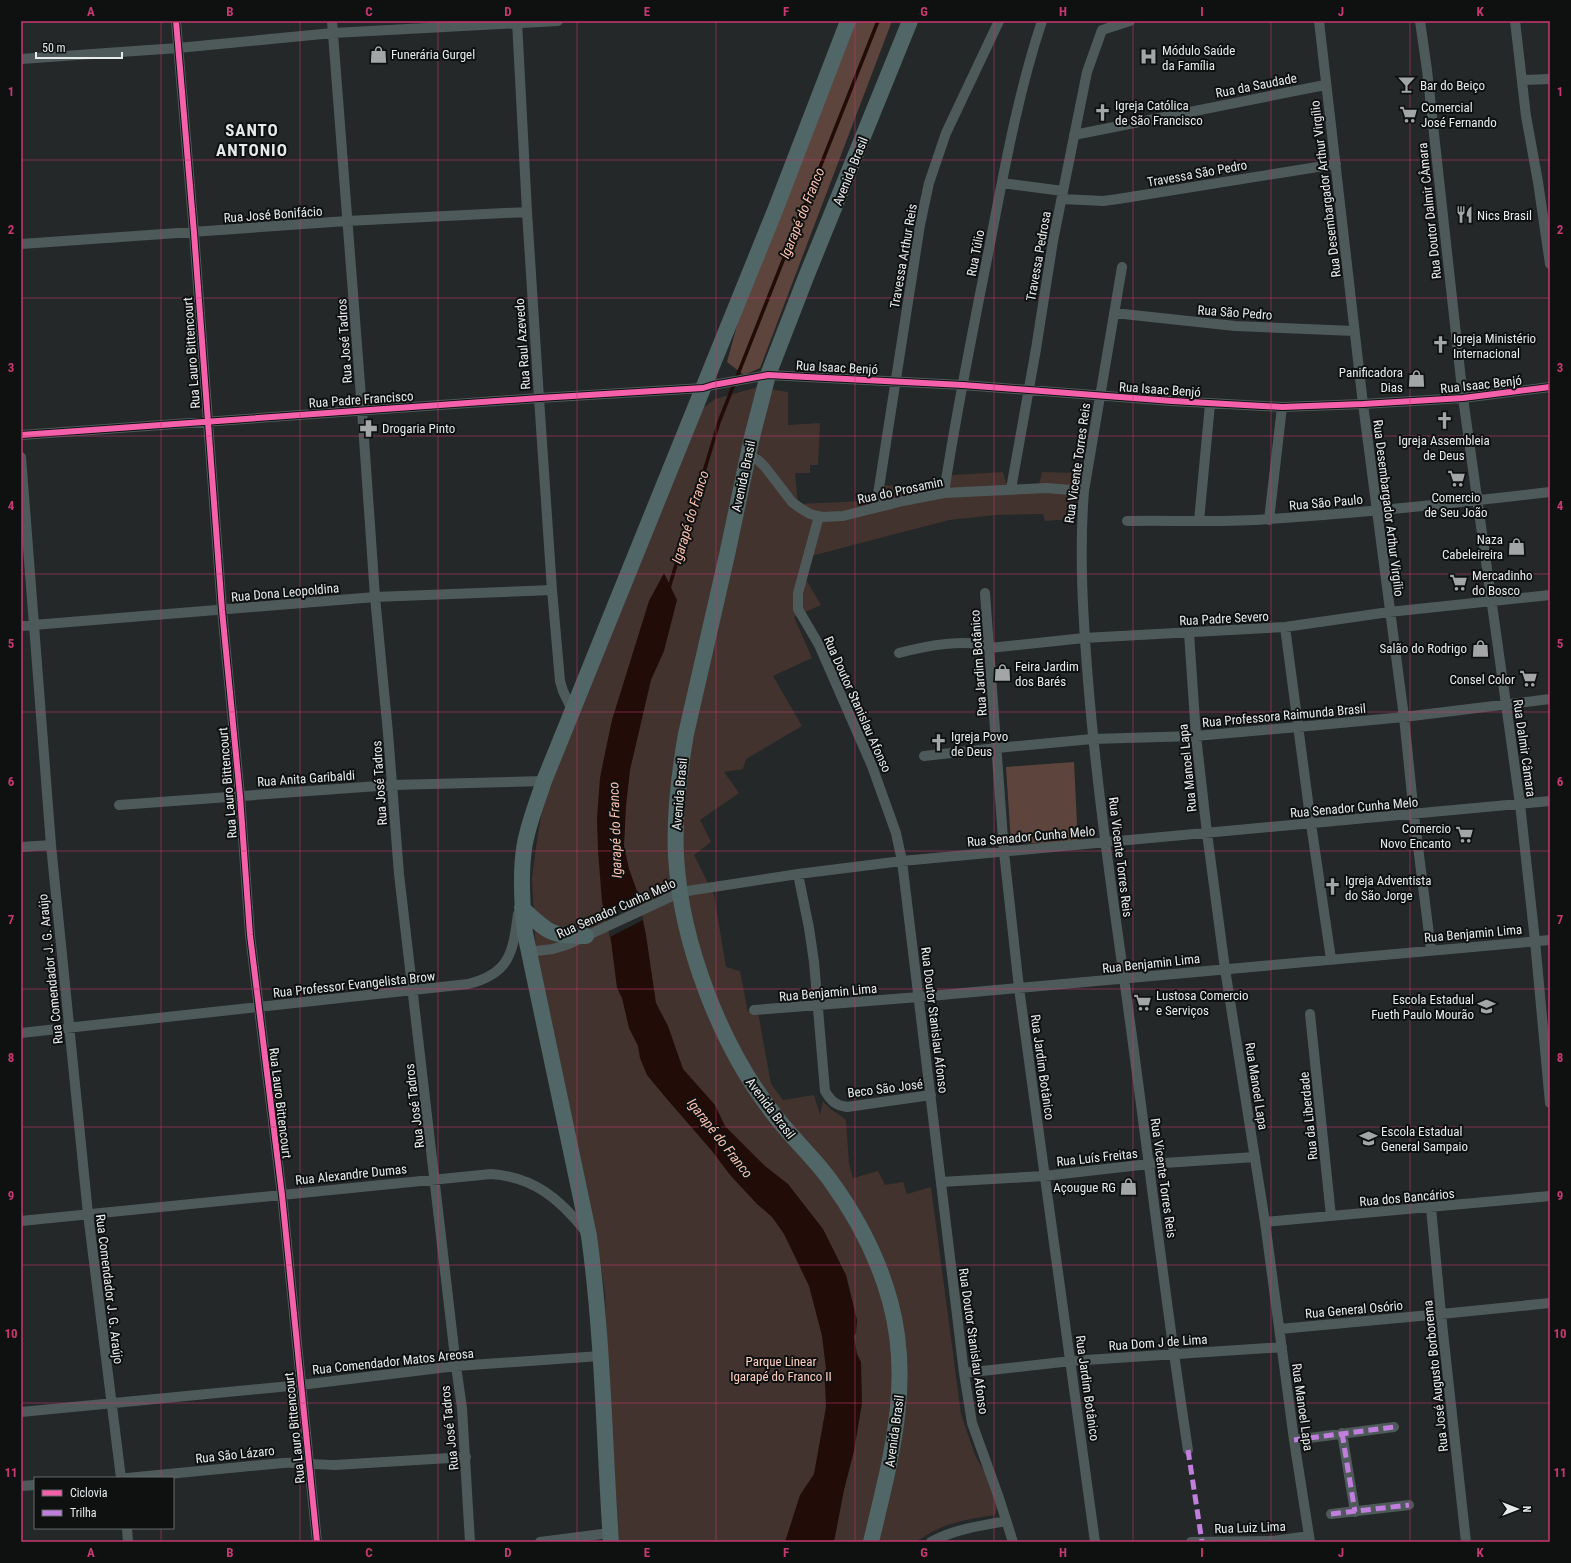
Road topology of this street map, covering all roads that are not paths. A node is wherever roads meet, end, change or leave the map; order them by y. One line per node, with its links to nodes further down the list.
1 (176, 21): 15 (street, Rua Lauro Bittencourt)
2 (332, 21): 14 (street, Rua José Tadros)
3 (558, 21): 12 (street)
4 (848, 21): 35 (highway)
5 (910, 21): 32 (highway, Avenida Brasil)
6 (999, 21): 33 (street, Travessa Arthur Reis)
7 (1042, 21): 22 (street, Rua Túlio)
8 (1130, 21): 13 (street)
9 (1319, 21): 19 (street, Rua Desembargador Arthur Virgílio)
10 (1420, 21): 40 (street, Rua Doutor Dalmir CÂmara)
11 (1515, 21): 18 (street)
12 (517, 22): 14 (street); 24 (street, Rua Raul Azevedo)
13 (1100, 26): 20 (street, Travessa Pedrosa)
14 (333, 33): 15 (street); 25 (street, Rua José Tadros)
15 (178, 48): 16 (street); 26 (street, Rua Lauro Bittencourt)
16 (21, 59)
17 (1550, 79): 18 (street)
18 (1522, 80): 28 (street)
19 (1326, 85): 20 (street, Rua da Saudade); 21 (street, Rua Desembargador Arthur Virgílio)
20 (1074, 135): 23 (street, Travessa Pedrosa)
21 (1336, 164): 23 (street, Travessa São Pedro); 31 (street, Rua Desembargador Arthur Virgílio)
22 (1002, 183): 23 (street, Travessa São Pedro); 34 (street, Rua Túlio)
23 (1062, 195): 37 (street, Travessa Pedrosa)
24 (527, 212): 25 (street, Rua José Bonifácio); 39 (street, Rua Raul Azevedo)
25 (348, 221): 26 (street, Rua José Bonifácio); 44 (street, Rua José Tadros)
26 (194, 233): 27 (street, Rua José Bonifácio); 45 (street, Rua Lauro Bittencourt)
27 (21, 244)
28 (1550, 264)
29 (1122, 267): 30 (street, Rua Vicente Torres Reis)
30 (1114, 313): 31 (street, Rua São Pedro); 38 (street, Rua Vicente Torres Reis)
31 (1354, 331): 42 (street, Rua Desembargador Arthur Virgílio)
32 (763, 376): 33 (street, Rua Isaac Benjó); 35 (street, Rua Isaac Benjó); 47 (highway, Avenida Brasil)
33 (896, 381): 34 (street, Rua Isaac Benjó); 54 (street, Travessa Arthur Reis)
34 (962, 384): 37 (street, Rua Isaac Benjó); 52 (street, Rua Túlio)
35 (708, 387): 39 (street, Rua Padre Francisco); 76 (highway)
36 (1550, 387): 40 (street, Rua Isaac Benjó)
37 (1028, 391): 38 (street, Rua Isaac Benjó); 49 (street, Travessa Pedrosa)
38 (1100, 395): 41 (street, Rua Isaac Benjó); 50 (street, Rua Vicente Torres Reis)
39 (539, 398): 44 (street, Rua Padre Francisco); 60 (street, Rua Raul Azevedo)
40 (1463, 398): 42 (street, Rua Isaac Benjó); 53 (street, Rua Dalmir Câmara)
41 (1210, 404): 43 (street, Rua Isaac Benjó); 59 (street)
42 (1363, 404): 43 (street, Rua Isaac Benjó); 55 (street, Rua Desembargador Arthur Virgílio)
43 (1282, 407): 57 (street)
44 (362, 410): 45 (street, Rua Padre Francisco); 63 (street, Rua José Tadros)
45 (207, 422): 46 (street, Rua Padre Francisco); 65 (street, Rua Lauro Bittencourt)
46 (21, 435)
47 (748, 455): 56 (street, Rua do Prosamin); 99 (highway, Avenida Brasil)
48 (21, 457): 67 (street, Rua Comendador J. G. Araújo)
49 (1011, 489): 50 (street, Rua do Prosamin); 52 (street, Rua do Prosamin)
50 (1084, 491): 71 (street, Rua Vicente Torres Reis)
51 (1550, 492): 53 (street, Rua São Paulo)
52 (944, 493): 54 (street, Rua do Prosamin)
53 (1478, 500): 55 (street, Rua São Paulo); 64 (street, Rua Dalmir Câmara)
54 (876, 507): 56 (street, Rua do Prosamin)
55 (1377, 510): 57 (street, Rua São Paulo); 66 (street, Rua Desembargador Arthur Virgílio)
56 (819, 516): 96 (street, Rua Doutor Stanislau Afonso)
57 (1268, 520): 59 (street, Rua São Paulo)
58 (1127, 521): 59 (street, Rua São Paulo)
59 (1199, 522)
60 (552, 590): 63 (street, Rua Dona Leopoldina); 76 (street, Rua Raul Azevedo)
61 (985, 592): 72 (street, Rua Jardim Botânico)
62 (1550, 595): 64 (street, Rua Padre Severo)
63 (374, 597): 65 (street, Rua Dona Leopoldina); 84 (street, Rua José Tadros)
64 (1491, 600): 66 (street, Rua Padre Severo); 75 (street, Rua Dalmir Câmara)
65 (222, 610): 67 (street, Rua Dona Leopoldina); 85 (street, Rua Lauro Bittencourt)
66 (1389, 612): 69 (street, Rua Padre Severo); 77 (street, Rua Desembargador Arthur Virgílio)
67 (34, 625): 68 (street, Rua Dona Leopoldina); 93 (street, Rua Comendador J. G. Araújo)
68 (21, 626)
69 (1286, 627): 70 (street, Rua Padre Severo); 78 (street)
70 (1188, 633): 71 (street, Rua Padre Severo); 79 (street, Rua Manoel Lapa)
71 (1084, 638): 72 (street, Rua Padre Severo); 80 (street, Rua Vicente Torres Reis)
72 (990, 648): 73 (street, Rua Padre Severo); 81 (street, Rua Jardim Botânico)
73 (899, 654)
74 (1550, 699): 75 (street, Rua Professora Raimunda Brasil)
75 (1505, 704): 77 (street, Rua Professora Raimunda Brasil); 87 (street, Rua Dalmir Câmara)
76 (572, 710): 83 (highway)
77 (1404, 717): 78 (street, Rua Professora Raimunda Brasil); 89 (street, Rua Desembargador Arthur Virgílio)
78 (1298, 727): 79 (street, Rua Professora Raimunda Brasil); 90 (street)
79 (1196, 736): 80 (street, Rua Professora Raimunda Brasil); 91 (street, Rua Manoel Lapa)
80 (1092, 739): 81 (street, Rua Professora Raimunda Brasil); 92 (street, Rua Vicente Torres Reis)
81 (997, 748): 82 (street, Rua Professora Raimunda Brasil); 95 (street, Rua Jardim Botânico)
82 (924, 756)
83 (544, 781): 84 (street, Rua Anita Garibaldi); 98 (highway)
84 (392, 785): 85 (street, Rua Anita Garibaldi); 110 (street, Rua José Tadros)
85 (240, 796): 88 (street, Rua Anita Garibaldi); 113 (street, Rua Lauro Bittencourt)
86 (1550, 801): 87 (street, Rua Senador Cunha Melo)
87 (1520, 804): 89 (street, Rua Senador Cunha Melo); 103 (street, Rua Dalmir Câmara)
88 (119, 805)
89 (1414, 814): 90 (street, Rua Senador Cunha Melo); 104 (street, Rua Desembargador Arthur Virgílio)
90 (1311, 824): 91 (street, Rua Senador Cunha Melo); 106 (street)
91 (1207, 834): 92 (street, Rua Senador Cunha Melo); 107 (street, Rua Manoel Lapa)
92 (1104, 843): 95 (street, Rua Senador Cunha Melo); 108 (street, Rua Vicente Torres Reis)
93 (51, 845): 94 (street); 116 (street, Rua Comendador J. G. Araújo)
94 (21, 847)
95 (1004, 852): 96 (street, Rua Senador Cunha Melo); 109 (street, Rua Jardim Botânico)
96 (902, 861): 97 (street, Rua Senador Cunha Melo); 111 (street, Rua Doutor Stanislau Afonso)
97 (798, 874): 99 (street, Rua Senador Cunha Melo); 112 (street)
98 (521, 882): 100 (highway); 110 (street, Rua Professor Evangelista Brow)
99 (681, 892): 101 (street, Rua Senador Cunha Melo); 167 (highway, Avenida Brasil)
100 (522, 908): 101 (highway); 105 (highway)
101 (589, 934): 105 (street, Rua Senador Cunha Melo)
102 (1550, 940): 103 (street, Rua Benjamin Lima)
103 (1536, 941): 104 (street, Rua Benjamin Lima); 118 (street, Rua Dalmir Câmara)
104 (1431, 950): 106 (street, Rua Benjamin Lima)
105 (528, 952): 133 (highway)
106 (1331, 959): 107 (street, Rua Benjamin Lima)
107 (1225, 968): 108 (street, Rua Benjamin Lima); 121 (street, Rua Manoel Lapa)
108 (1124, 978): 109 (street, Rua Benjamin Lima); 122 (street, Rua Vicente Torres Reis)
109 (1019, 988): 111 (street, Rua Benjamin Lima); 123 (street, Rua Jardim Botânico)
110 (413, 990): 113 (street, Rua Professor Evangelista Brow); 124 (street, Rua José Tadros)
111 (919, 998): 112 (street, Rua Benjamin Lima); 119 (street, Rua Doutor Stanislau Afonso)
112 (818, 1006): 114 (street, Rua Benjamin Lima); 119 (street, Beco São José)
113 (258, 1007): 116 (street, Rua Professor Evangelista Brow); 126 (street, Rua Lauro Bittencourt)
114 (754, 1010)
115 (1310, 1014): 130 (street, Rua da Liberdade)
116 (69, 1028): 117 (street, Rua Professor Evangelista Brow); 129 (street, Rua Comendador J. G. Araújo)
117 (21, 1033)
118 (1547, 1042): 120 (street, Rua Dalmir Câmara)
119 (931, 1095): 125 (street, Rua Doutor Stanislau Afonso)
120 (1550, 1103)
121 (1255, 1157): 122 (street, Rua Luís Freitas); 132 (street, Rua Manoel Lapa)
122 (1149, 1164): 123 (street, Rua Luís Freitas); 138 (street, Rua Vicente Torres Reis)
123 (1044, 1176): 125 (street, Rua Luís Freitas); 140 (street, Rua Jardim Botânico)
124 (435, 1178): 126 (street, Rua Alexandre Dumas); 133 (street, Rua Alexandre Dumas); 141 (street, Rua José Tadros)
125 (941, 1182): 142 (street, Rua Doutor Stanislau Afonso)
126 (282, 1195): 129 (street, Rua Alexandre Dumas); 143 (street, Rua Lauro Bittencourt)
127 (1550, 1196): 128 (street, Rua dos Bancários)
128 (1431, 1208): 130 (street, Rua dos Bancários); 135 (street, Rua José Augusto Borborema)
129 (88, 1214): 131 (street, Rua Alexandre Dumas); 144 (street, Rua Comendador J. G. Araújo)
130 (1331, 1216): 132 (street, Rua dos Bancários)
131 (21, 1221)
132 (1265, 1222): 136 (street, Rua Manoel Lapa)
133 (589, 1236): 139 (highway)
134 (1550, 1303): 135 (street, Rua General Osório)
135 (1441, 1314): 136 (street, Rua General Osório); 173 (street, Rua José Augusto Borborema)
136 (1280, 1329): 137 (street, Rua Manoel Lapa)
137 (1282, 1347): 138 (street, Rua Dom J de Lima); 148 (street, Rua Manoel Lapa)
138 (1174, 1354): 140 (street, Rua Dom J de Lima); 149 (street, Rua Vicente Torres Reis)
139 (600, 1356): 141 (street, Rua Comendador Matos Areosa); 161 (highway)
140 (1071, 1361): 142 (street, Rua Dom J de Lima); 170 (street, Rua Jardim Botânico)
141 (456, 1366): 143 (street, Rua Comendador Matos Areosa); 150 (street, Rua José Tadros)
142 (964, 1373): 159 (street, Rua Doutor Stanislau Afonso)
143 (301, 1384): 144 (street, Rua Comendador Matos Areosa); 151 (street, Rua Lauro Bittencourt)
144 (111, 1403): 145 (street, Rua Comendador Matos Areosa); 152 (street, Rua Comendador J. G. Araújo)
145 (21, 1412)
146 (1394, 1427): 147 (street)
147 (1342, 1433): 148 (street); 157 (street)
148 (1294, 1440): 162 (street, Rua Manoel Lapa)
149 (1188, 1450)
150 (466, 1457): 151 (street, Rua São Lázaro); 165 (street, Rua José Tadros)
151 (309, 1464): 153 (street, Rua São Lázaro); 164 (street, Rua Lauro Bittencourt)
152 (121, 1477)
153 (137, 1477)
154 (34, 1485): 155 (street)
155 (21, 1486)
156 (1409, 1505): 157 (street)
157 (1355, 1512): 158 (street)
158 (1331, 1514)
159 (1006, 1520): 168 (street); 169 (street, Rua Doutor Stanislau Afonso)
160 (127, 1529): 163 (street)
161 (610, 1537): 166 (street)
162 (1310, 1539): 172 (street, Rua Luiz Lima)
163 (128, 1542)
164 (317, 1542)
165 (470, 1542)
166 (540, 1542)
167 (871, 1542)
168 (931, 1542)
169 (1013, 1542)
170 (1095, 1542)
171 (1191, 1542): 172 (street, Rua Luiz Lima)
172 (1202, 1542)
173 (1466, 1542)

